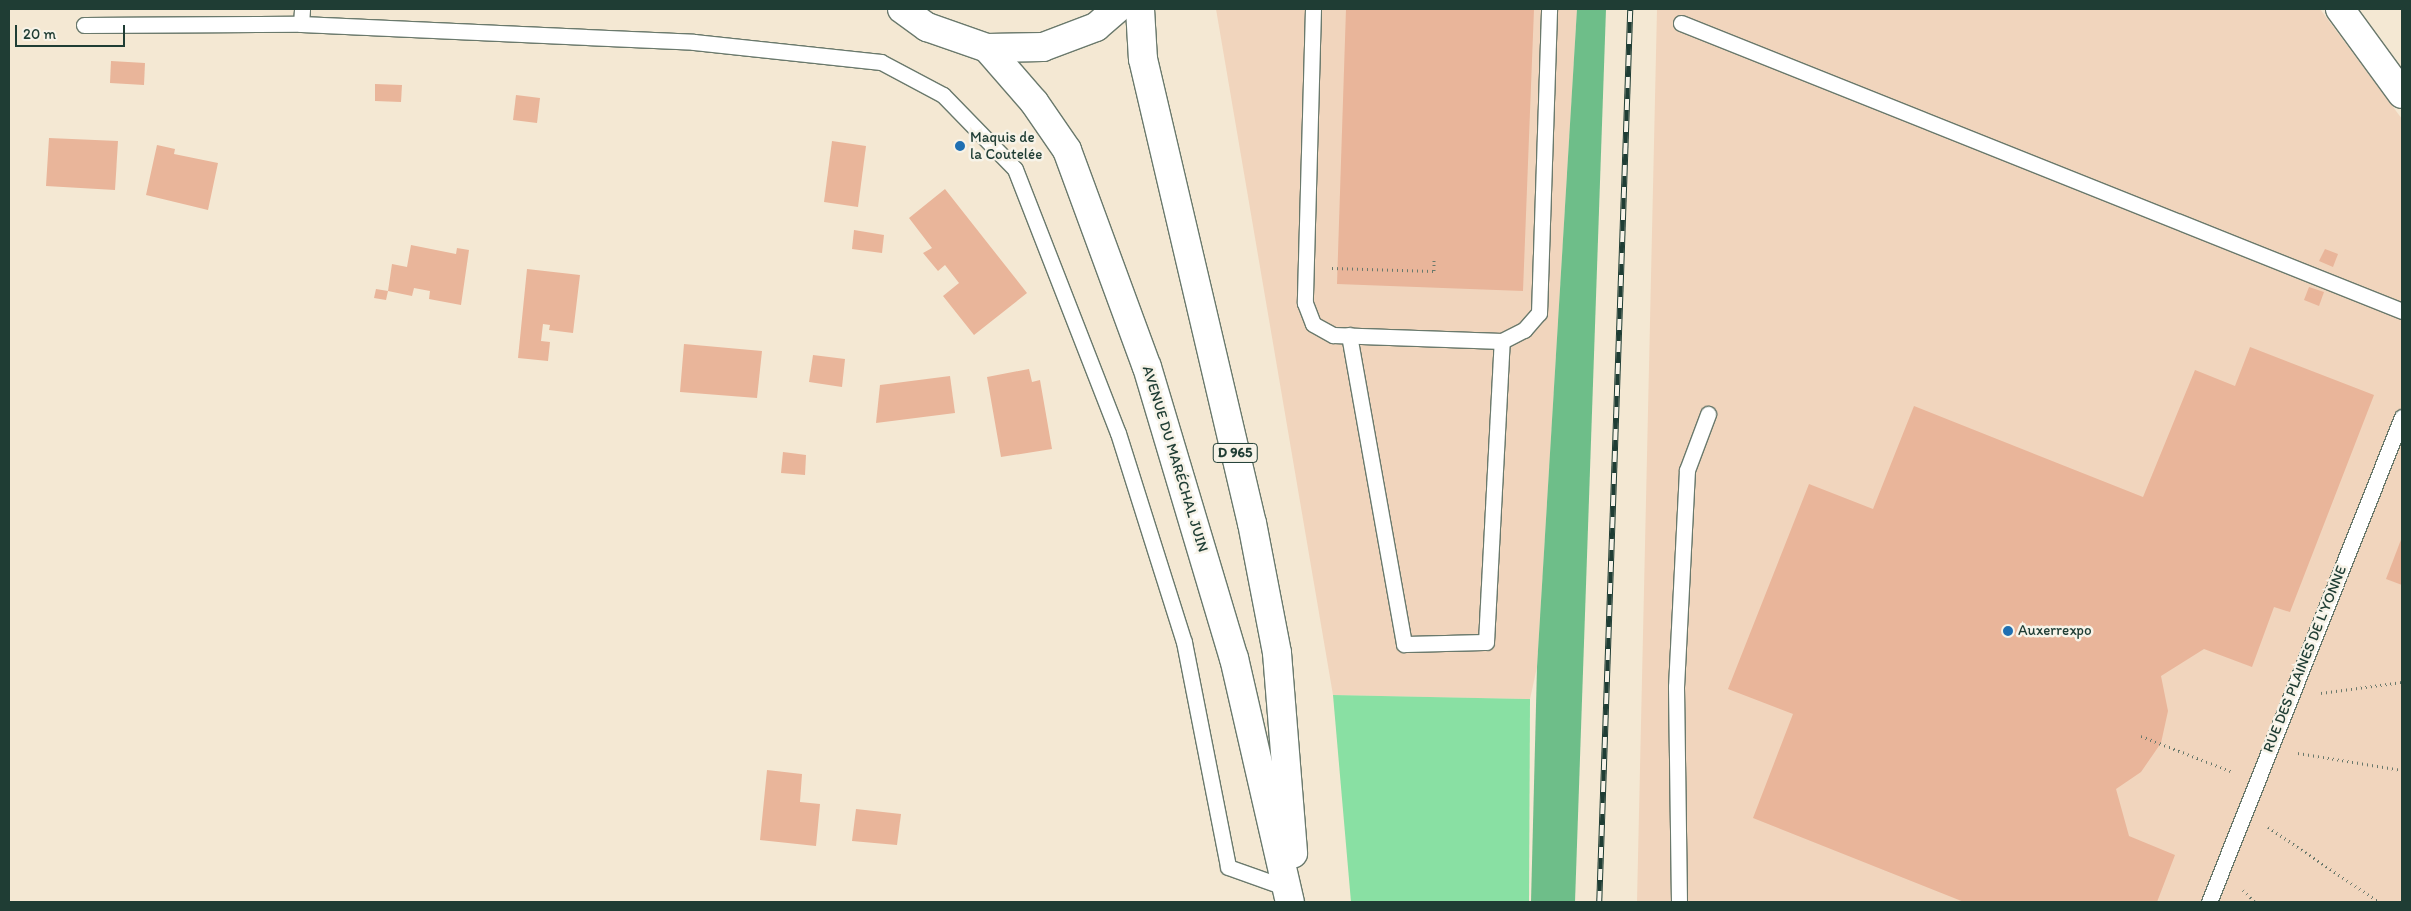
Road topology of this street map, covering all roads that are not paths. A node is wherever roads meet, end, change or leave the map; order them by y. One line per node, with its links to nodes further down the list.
1 (302, 9): 9 (lane)
2 (902, 9): 11 (main road)
3 (1116, 9): 11 (main road)
4 (1140, 9): 18 (main road, D 965)
5 (1314, 9): 14 (lane)
6 (1549, 9): 15 (lane)
7 (2340, 9): 12 (main road)
8 (1681, 23): 13 (lane)
9 (301, 24): 10 (lane); 18 (lane)
10 (84, 25)
11 (986, 48): 18 (main road, AVENUE DU MARÉCHAL JUIN)
12 (2402, 94)
13 (2402, 311)
14 (1349, 335): 15 (lane); 15 (lane)
15 (1502, 341)
16 (1708, 414): 19 (lane)
17 (2402, 417): 20 (lane, RUE DES PLAINES DE L'YONNE)
18 (1291, 897)
19 (1679, 902)
20 (2209, 902)

